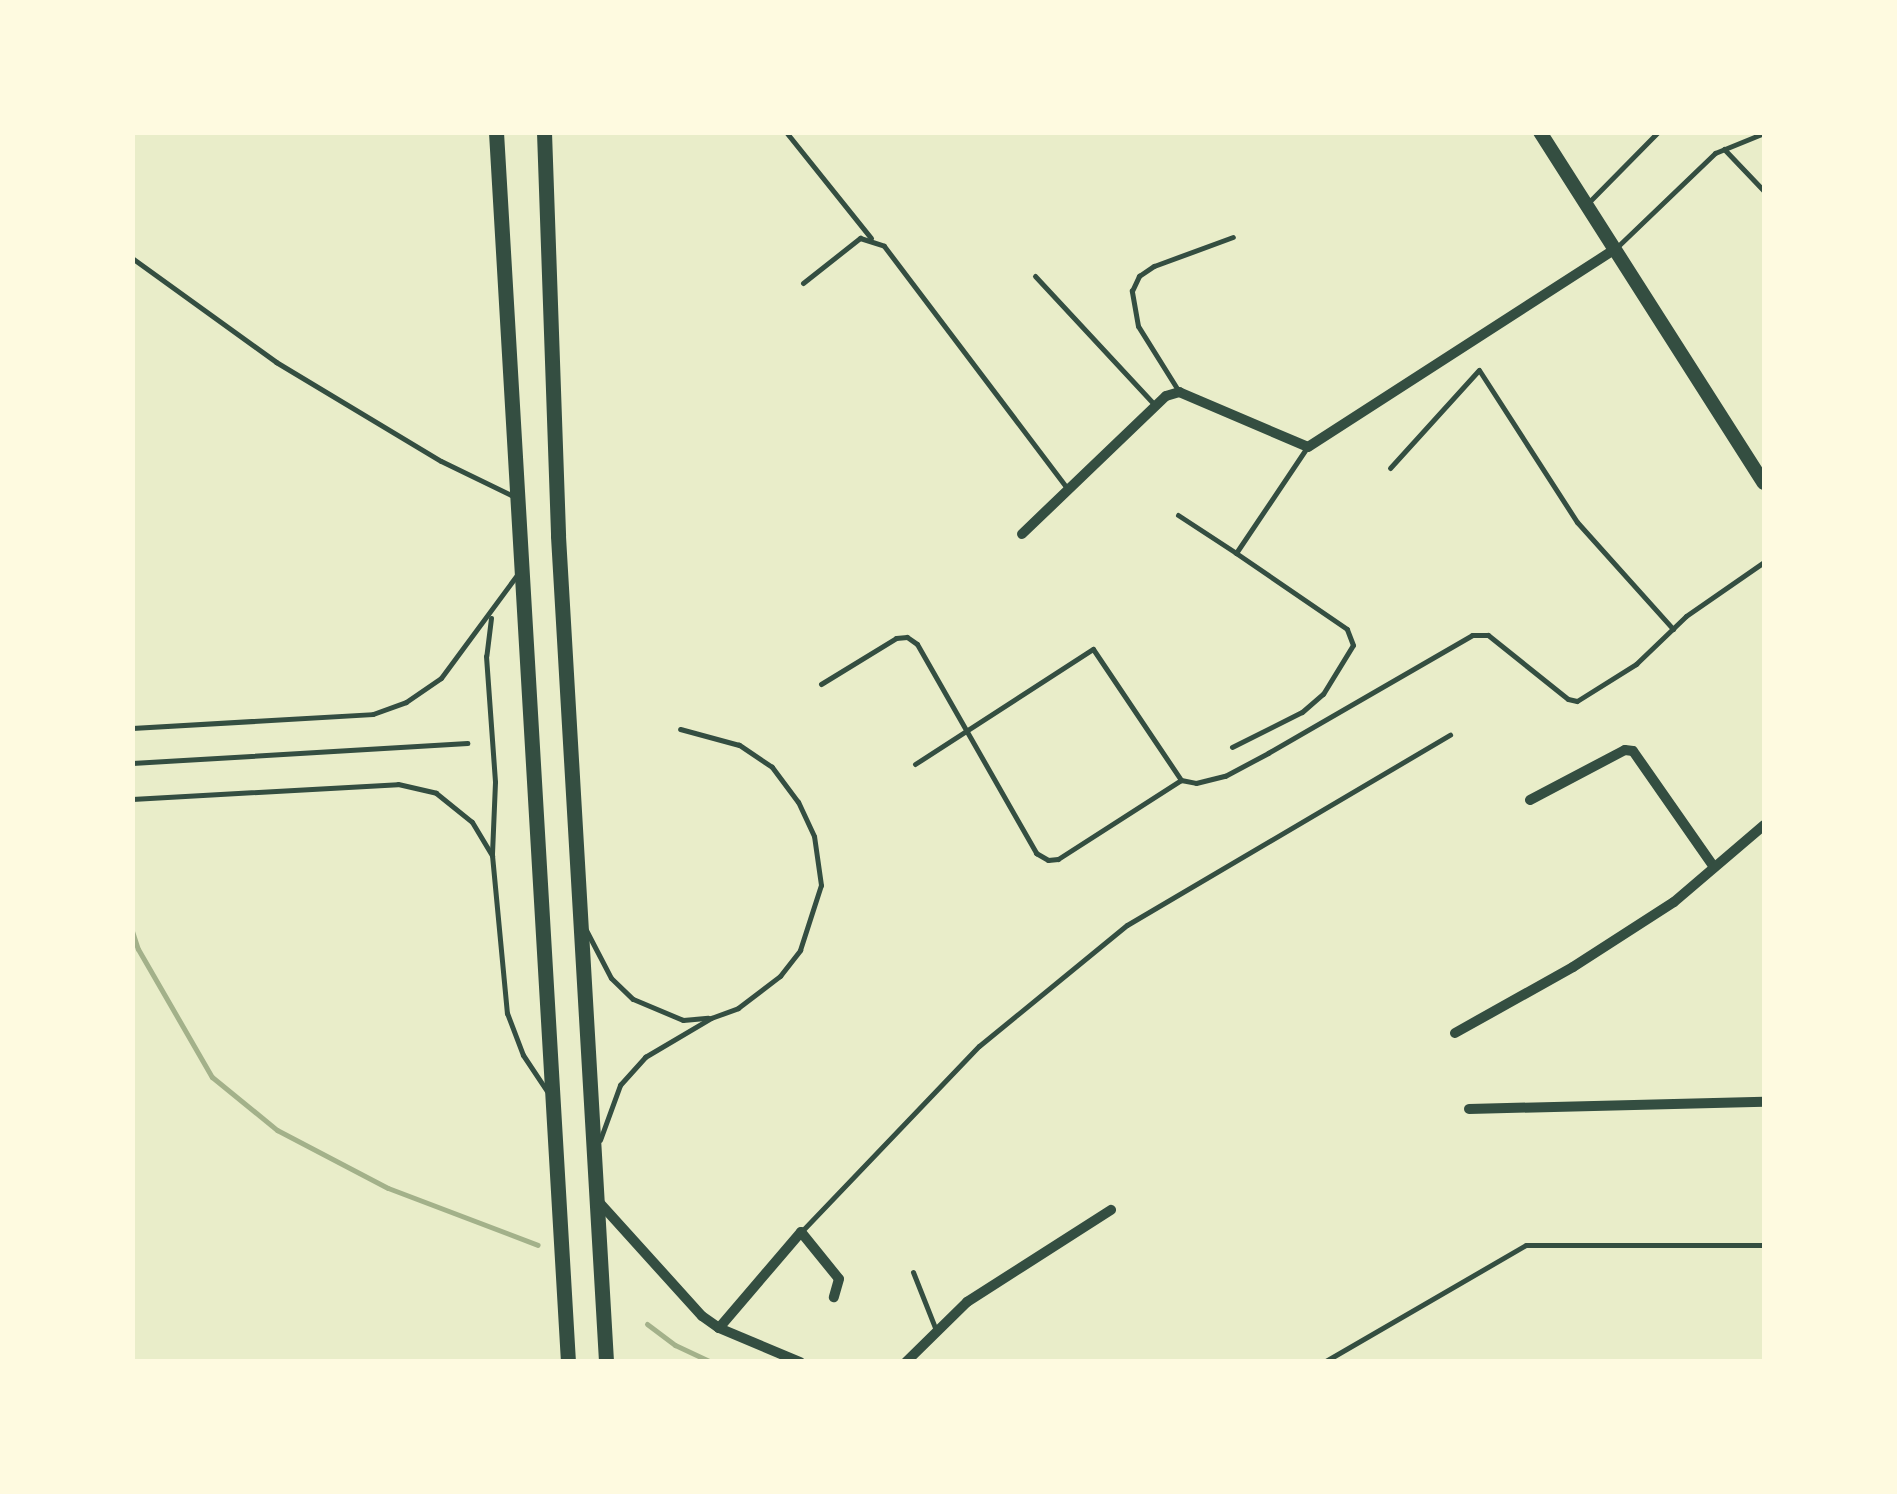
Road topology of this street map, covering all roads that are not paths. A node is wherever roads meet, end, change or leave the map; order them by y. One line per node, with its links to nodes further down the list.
1 (496, 132): 22 (main road)
2 (544, 132): 45 (main road)
3 (786, 132): 11 (lane)
4 (1540, 132): 9 (main road)
5 (1658, 132): 9 (lane)
6 (1764, 132): 7 (lane)
7 (1724, 148): 8 (lane); 12 (lane)
8 (1764, 190)
9 (1586, 205): 12 (main road)
10 (1233, 237): 16 (lane)
11 (871, 238): 15 (lane); 21 (lane)
12 (1614, 250): 18 (street); 20 (main road)
13 (132, 258): 22 (lane)
14 (1034, 276): 17 (lane)
15 (803, 283)
16 (1180, 392): 17 (street); 18 (street)
17 (1154, 404): 21 (street)
18 (1308, 447): 25 (lane)
19 (1390, 468): 29 (lane)
20 (1764, 484)
21 (1066, 488): 24 (street)
22 (516, 498): 27 (main road)
23 (1178, 516): 25 (lane)
24 (1022, 534)
25 (1236, 553): 36 (lane)
26 (1764, 562): 29 (lane)
27 (521, 568): 28 (lane); 49 (main road)
28 (492, 610): 31 (lane); 43 (lane)
29 (1672, 629): 39 (lane)
30 (821, 684): 33 (lane)
31 (132, 728)
32 (680, 729): 46 (lane)
33 (968, 732): 38 (lane); 39 (lane); 39 (lane)
34 (1450, 735): 54 (lane)
35 (467, 743): 37 (lane)
36 (1232, 747)
37 (132, 763)
38 (914, 764)
39 (1181, 780)
40 (132, 799): 43 (lane)
41 (1530, 800): 44 (street)
42 (1764, 824): 44 (street)
43 (492, 856): 49 (lane)
44 (1714, 868): 47 (street)
45 (581, 919): 46 (lane); 51 (main road)
46 (711, 1018): 51 (lane)
47 (1455, 1032)
48 (1764, 1102): 50 (street)
49 (555, 1103): 60 (main road)
50 (1469, 1109)
51 (596, 1160): 52 (main road)
52 (597, 1200): 58 (street); 61 (main road)
53 (1110, 1210): 59 (street)
54 (801, 1232): 57 (street); 58 (street)
55 (1764, 1245): 64 (lane)
56 (913, 1272): 59 (lane)
57 (834, 1296)
58 (719, 1328): 62 (street)
59 (936, 1330): 63 (street)
60 (568, 1362)
61 (606, 1362)
62 (800, 1362)
63 (906, 1362)
64 (1324, 1362)

